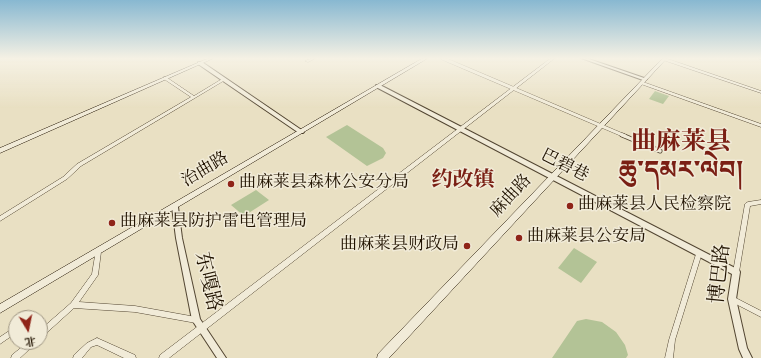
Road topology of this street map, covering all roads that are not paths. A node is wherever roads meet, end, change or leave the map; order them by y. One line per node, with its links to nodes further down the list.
1 (173, 75): 9 (main road)
2 (216, 75): 10 (street)
3 (397, 75): 12 (main road, 治曲路)
4 (482, 75): 13 (street)
5 (532, 75): 13 (street)
6 (627, 75): 11 (street)
7 (649, 75): 11 (main road, 麻曲路)
8 (712, 75): 14 (street)
9 (165, 78): 15 (street); 20 (main road)
10 (223, 80): 15 (street); 19 (street)
11 (643, 81): 16 (main road, 麻曲路); 17 (street)
12 (378, 86): 18 (street, 巴碧巷); 19 (main road, 治曲路)
13 (513, 88): 16 (street); 18 (street)
14 (761, 92)
15 (193, 97): 25 (street)
16 (601, 125): 21 (street); 22 (main road, 麻曲路)
17 (761, 126)
18 (460, 129): 22 (street, 巴碧巷); 35 (street)
19 (301, 132): 24 (main road, 治曲路)
20 (0, 151)
21 (660, 151)
22 (552, 176): 27 (street, 巴碧巷); 42 (main road, 麻曲路)
23 (761, 202): 28 (street, 博巴路)
24 (175, 206): 26 (main road, 治曲路); 33 (street, 东嘎路)
25 (0, 219)
26 (98, 252): 30 (street); 31 (main road, 治曲路)
27 (699, 253): 28 (street, 巴碧巷); 43 (street)
28 (736, 272): 29 (street, 博巴路)
29 (732, 299): 32 (street); 44 (street, 博巴路)
30 (73, 305): 33 (street); 34 (street)
31 (0, 309)
32 (761, 314)
33 (196, 320): 35 (street, 东嘎路)
34 (48, 328)
35 (200, 328): 40 (street); 41 (street, 东嘎路)
36 (24, 350): 37 (street)
37 (15, 358)
38 (77, 358): 39 (street)
39 (132, 358)
40 (162, 358)
41 (222, 358)
42 (382, 358)
43 (669, 358)
44 (748, 358)

